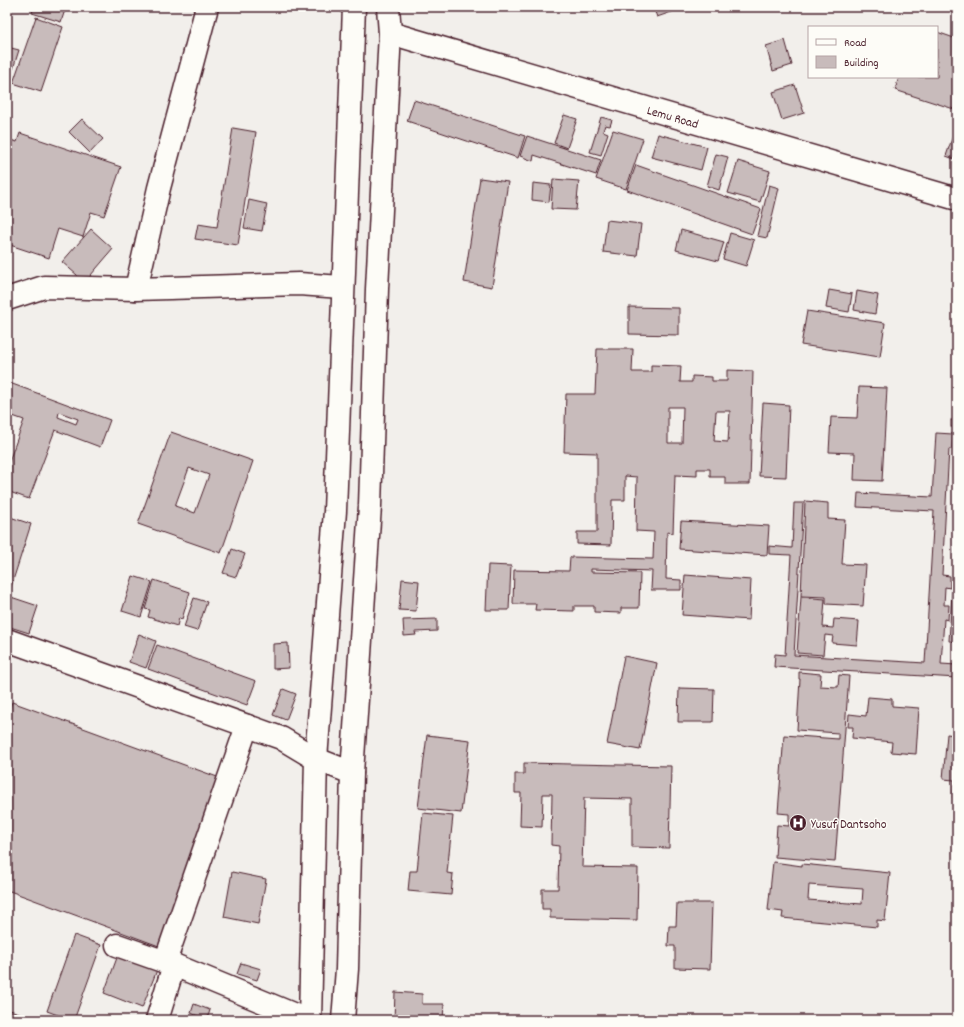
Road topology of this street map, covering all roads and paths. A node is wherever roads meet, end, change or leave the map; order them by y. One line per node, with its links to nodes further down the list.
1 (207, 7): 7 (street)
2 (354, 7): 6 (street)
3 (388, 7): 4 (street)
4 (390, 33): 5 (street, Lemu Road); 12 (street)
5 (957, 198)
6 (342, 287): 7 (street); 11 (street)
7 (136, 289): 8 (street)
8 (7, 299)
9 (7, 640): 10 (street)
10 (247, 726): 11 (street); 14 (street)
11 (316, 759): 12 (street); 16 (street)
12 (352, 773): 17 (street)
13 (117, 945): 14 (street)
14 (169, 964): 15 (street); 16 (street)
15 (157, 1020)
16 (308, 1020)
17 (342, 1020)

